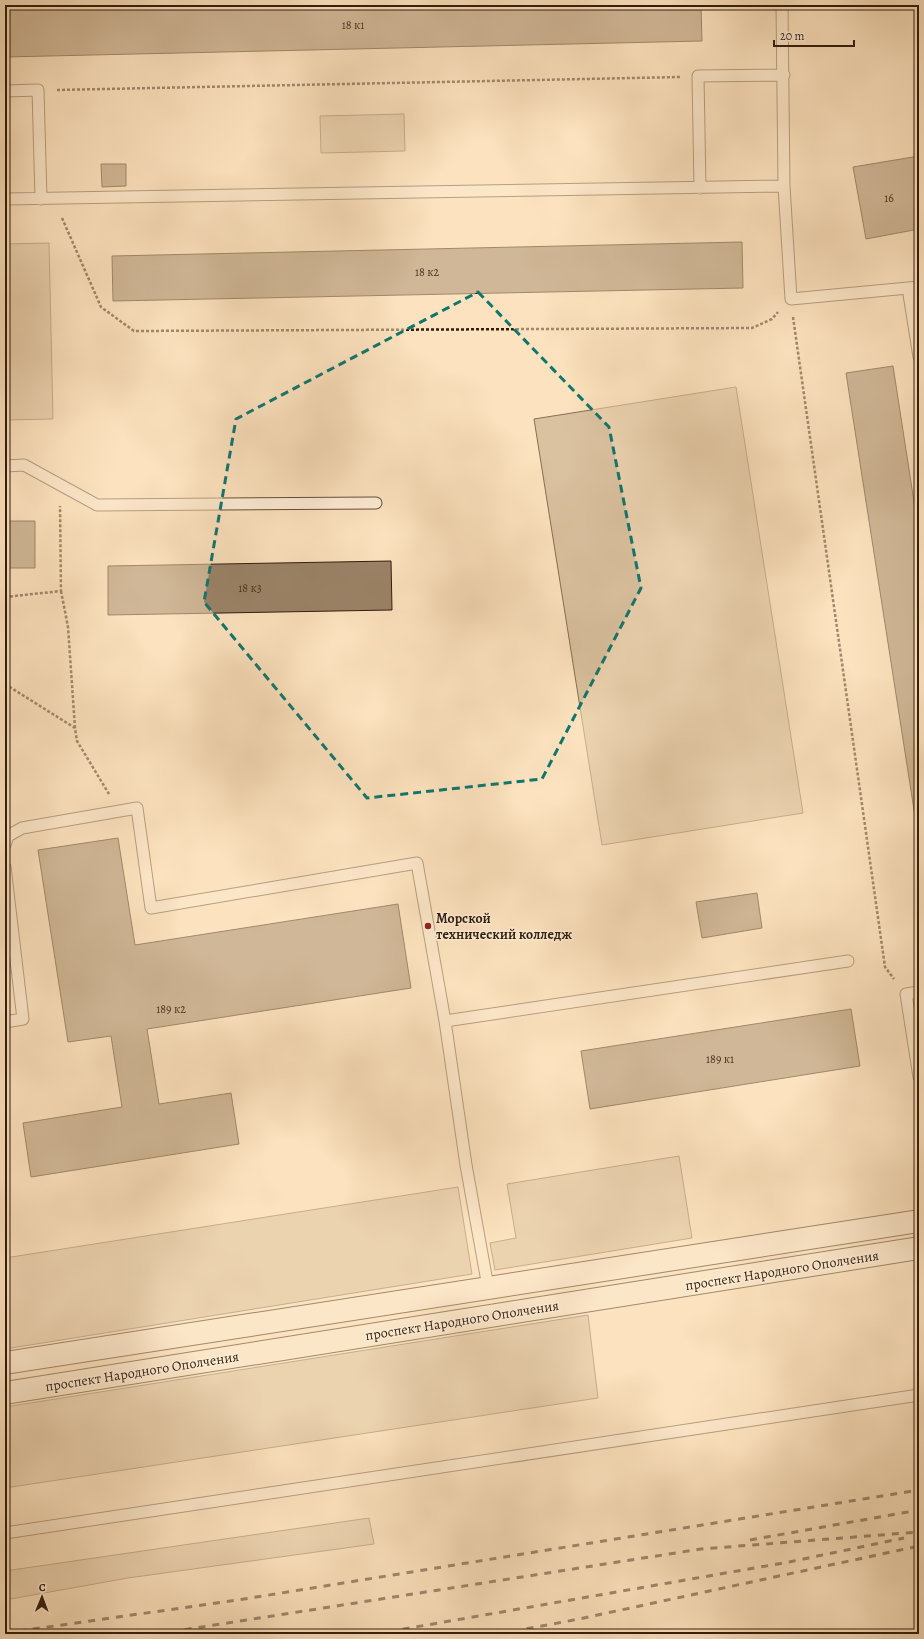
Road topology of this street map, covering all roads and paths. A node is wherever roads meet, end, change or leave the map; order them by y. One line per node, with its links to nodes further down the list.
1 (782, 5): 2 (lane)
2 (784, 75): 3 (lane); 6 (lane)
3 (698, 76): 4 (path); 7 (lane)
4 (38, 90): 5 (lane); 10 (lane)
5 (5, 91)
6 (784, 186): 7 (lane); 12 (lane)
7 (700, 188): 8 (lane)
8 (54, 198): 10 (lane); 12 (path)
9 (5, 199): 10 (lane)
10 (41, 199)
11 (913, 287): 12 (lane); 13 (lane)
12 (791, 299): 25 (path)
13 (919, 357)
14 (5, 466): 15 (lane)
15 (60, 486): 16 (lane); 17 (path)
16 (376, 503)
17 (61, 591): 18 (path); 20 (path)
18 (5, 597)
19 (5, 684): 20 (path)
20 (75, 728): 21 (path)
21 (120, 811): 22 (lane); 27 (lane)
22 (5, 844)
23 (5, 867): 28 (lane)
24 (848, 960): 27 (lane)
25 (886, 967)
26 (919, 992): 29 (lane)
27 (445, 1021): 32 (lane)
28 (5, 1022)
29 (919, 1077)
30 (919, 1221): 32 (main road, проспект Народного Ополчения)
31 (919, 1248): 34 (main road, проспект Народного Ополчения)
32 (488, 1287): 33 (main road, проспект Народного Ополчения)
33 (5, 1363)
34 (5, 1393)
35 (919, 1395): 36 (lane)
36 (5, 1533)

